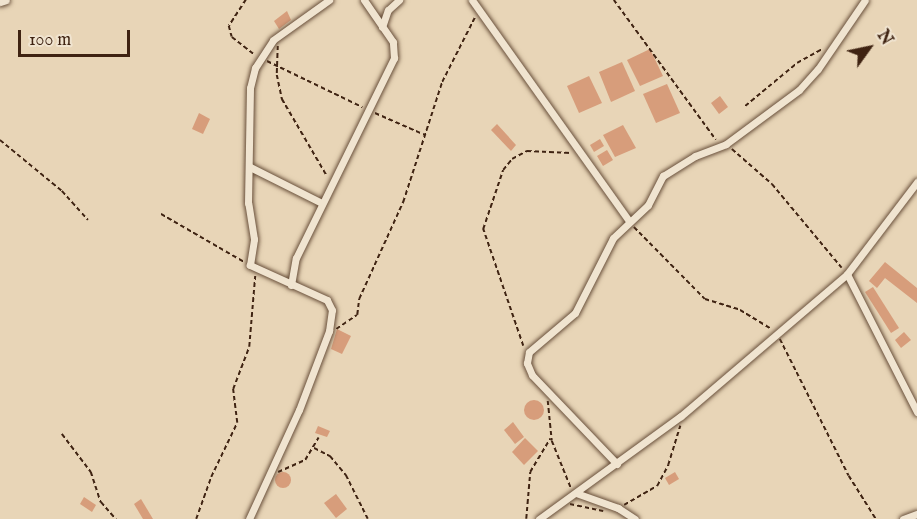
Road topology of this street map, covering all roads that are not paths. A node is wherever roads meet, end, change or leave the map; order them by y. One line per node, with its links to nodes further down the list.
1 (6, 0): 7 (street)
2 (329, 0): 9 (street)
3 (364, 0): 8 (street)
4 (399, 0): 8 (street)
5 (472, 0): 12 (street)
6 (865, 0): 12 (street)
7 (0, 2)
8 (382, 27): 11 (street)
9 (250, 167): 11 (street); 14 (street)
10 (917, 182): 13 (street)
11 (322, 203): 14 (street)
12 (630, 222): 16 (street)
13 (846, 274): 15 (street); 16 (street)
14 (291, 285): 19 (street)
15 (917, 412)
16 (617, 464): 17 (street)
17 (576, 493): 20 (street); 21 (street)
18 (917, 514): 22 (street)
19 (249, 519)
20 (539, 519)
21 (635, 519)
22 (903, 519)

